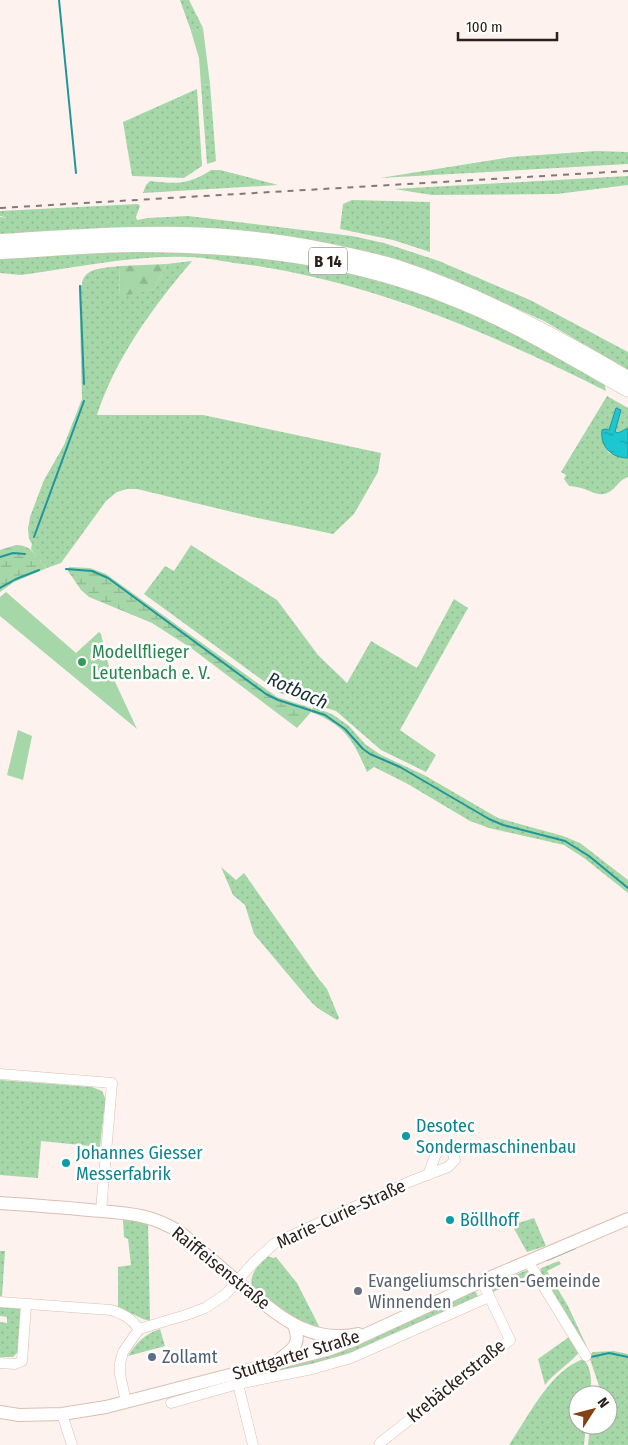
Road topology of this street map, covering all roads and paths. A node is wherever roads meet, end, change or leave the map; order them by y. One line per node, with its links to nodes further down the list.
1 (0, 241): 3 (highway, B 14)
2 (0, 252): 4 (highway, B 14)
3 (628, 378)
4 (628, 390)
5 (0, 1074): 8 (street)
6 (428, 1175): 12 (street, Marie-Curie-Straße)
7 (0, 1203): 8 (main road, Raiffeisenstraße)
8 (101, 1211): 12 (main road, Raiffeisenstraße)
9 (628, 1220): 10 (main road, Stuttgarter Straße)
10 (528, 1261): 11 (main road, Stuttgarter Straße); 19 (street)
11 (482, 1281): 13 (street, Krebäckerstraße); 18 (main road, Stuttgarter Straße)
12 (237, 1282): 16 (main road, Raiffeisenstraße); 17 (street, Marie-Curie-Straße)
13 (490, 1297): 22 (street); 31 (street, Krebäckerstraße)
14 (0, 1302): 15 (street)
15 (26, 1305): 17 (street); 20 (street)
16 (294, 1325): 18 (main road, Raiffeisenstraße); 21 (main road)
17 (139, 1328): 23 (street)
18 (378, 1329): 21 (main road, Stuttgarter Straße)
19 (586, 1356)
20 (0, 1362)
21 (274, 1364): 23 (main road, Stuttgarter Straße)
22 (238, 1384): 24 (street); 30 (street)
23 (126, 1402): 26 (main road, Stuttgarter Straße)
24 (172, 1403)
25 (0, 1412): 27 (main road, Stuttgarter Straße)
26 (62, 1414): 27 (main road, Stuttgarter Straße); 29 (street)
27 (19, 1415): 28 (main road)
28 (0, 1418)
29 (72, 1445)
30 (252, 1445)
31 (381, 1445)

